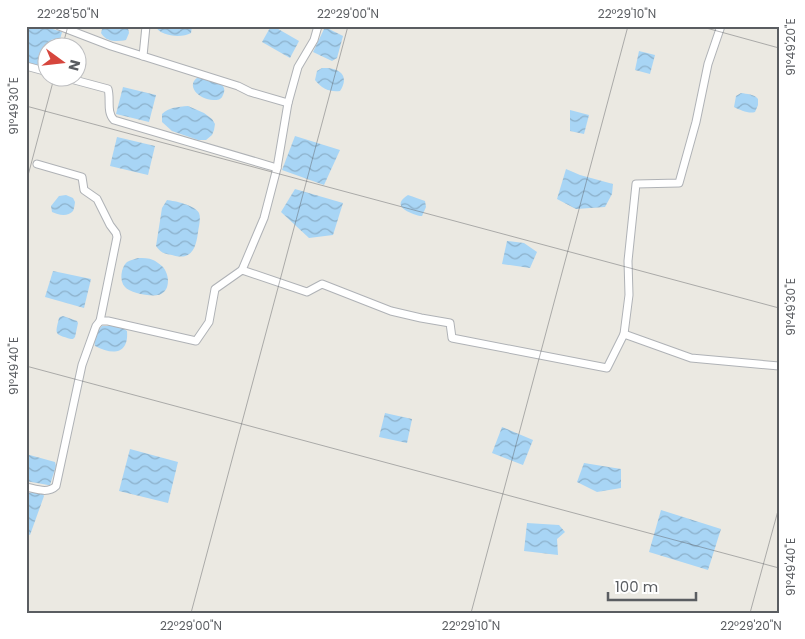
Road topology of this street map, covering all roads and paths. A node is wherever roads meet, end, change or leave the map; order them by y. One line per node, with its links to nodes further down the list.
1 (59, 26): 5 (street)
2 (146, 26): 5 (street)
3 (318, 26): 7 (street)
4 (721, 26): 12 (street)
5 (142, 56): 7 (street)
6 (88, 84): 9 (street)
7 (288, 103): 9 (street)
8 (37, 164): 11 (street)
9 (277, 168): 10 (street)
10 (242, 270): 11 (street); 12 (street)
11 (100, 321): 14 (street)
12 (624, 334): 13 (street)
13 (779, 366)
14 (26, 486)

